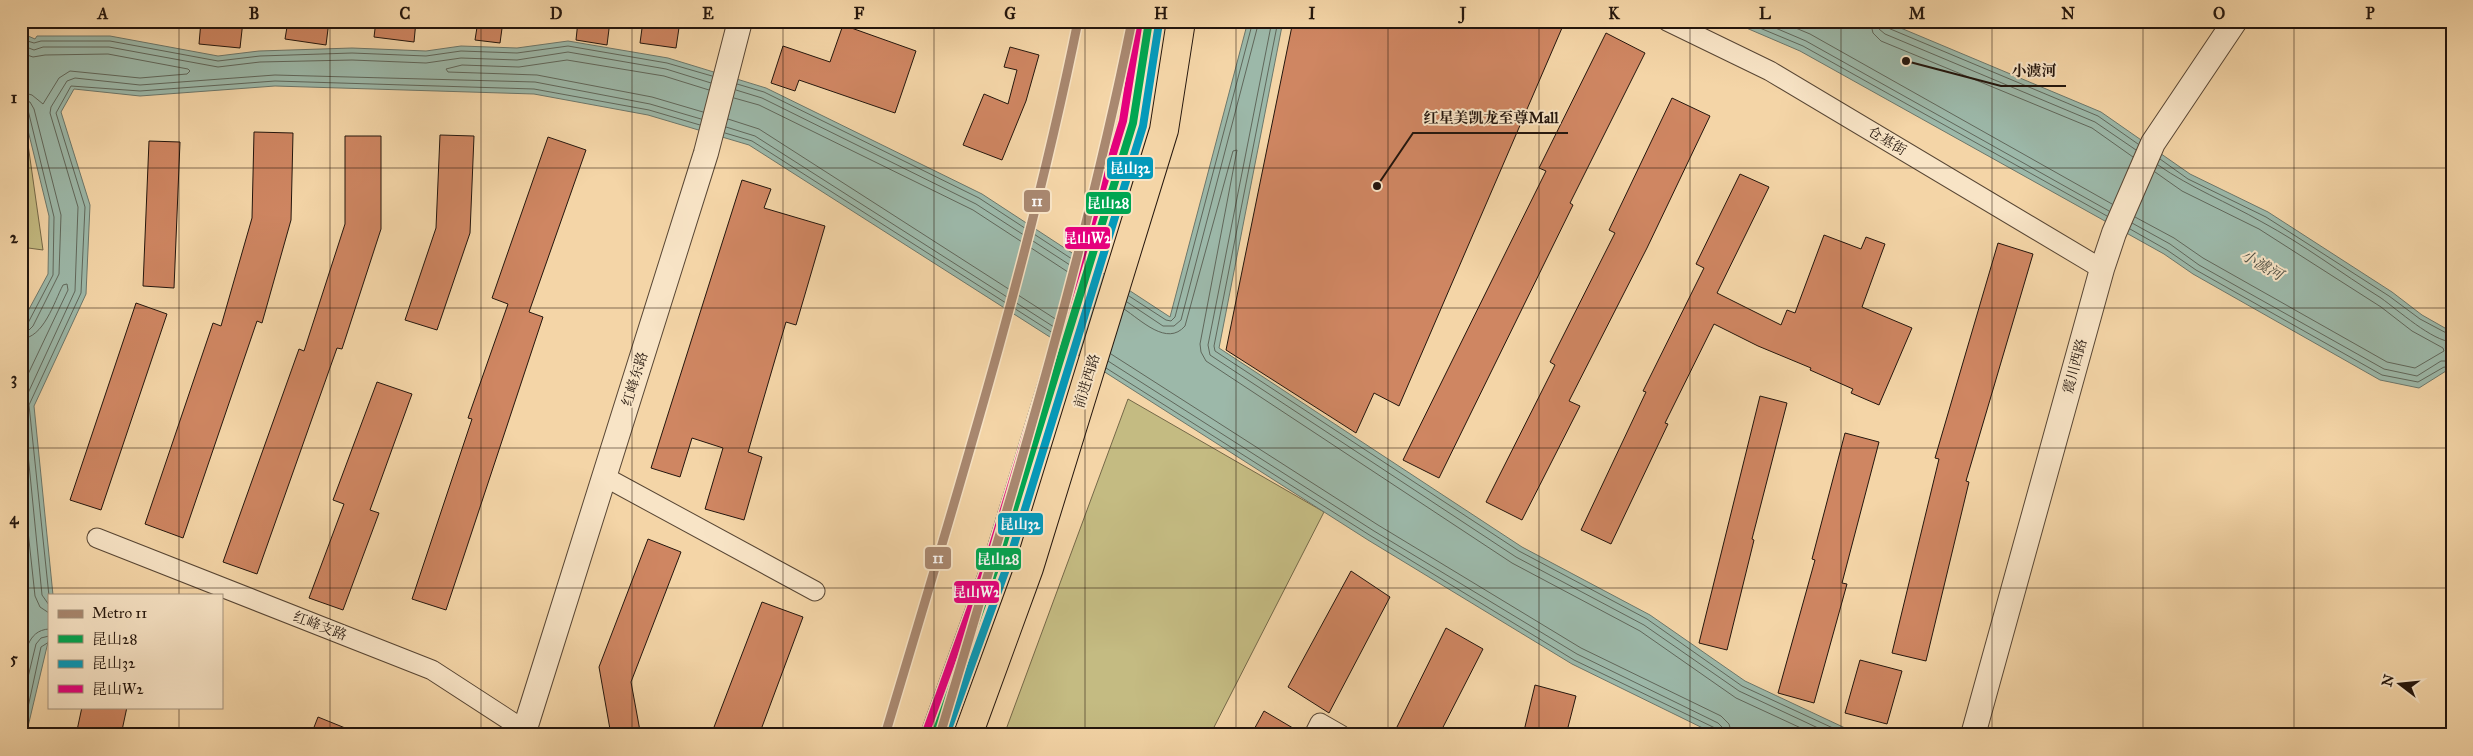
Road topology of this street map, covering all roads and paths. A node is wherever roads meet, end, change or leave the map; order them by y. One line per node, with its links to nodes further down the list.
1 (740, 21): 7 (street, 红峰东路)
2 (1149, 21): 11 (main road)
3 (1181, 21): 12 (main road, 前进西路)
4 (1667, 21): 6 (street, 仓基街)
5 (2234, 21): 6 (street, 震川西路)
6 (2102, 269): 15 (street, 震川西路)
7 (605, 477): 9 (street); 10 (street, 红峰东路)
8 (97, 538): 10 (street, 红峰支路)
9 (815, 591)
10 (526, 734)
11 (935, 735)
12 (968, 735)
13 (1314, 735): 14 (street)
14 (1341, 735)
15 (1973, 735)

